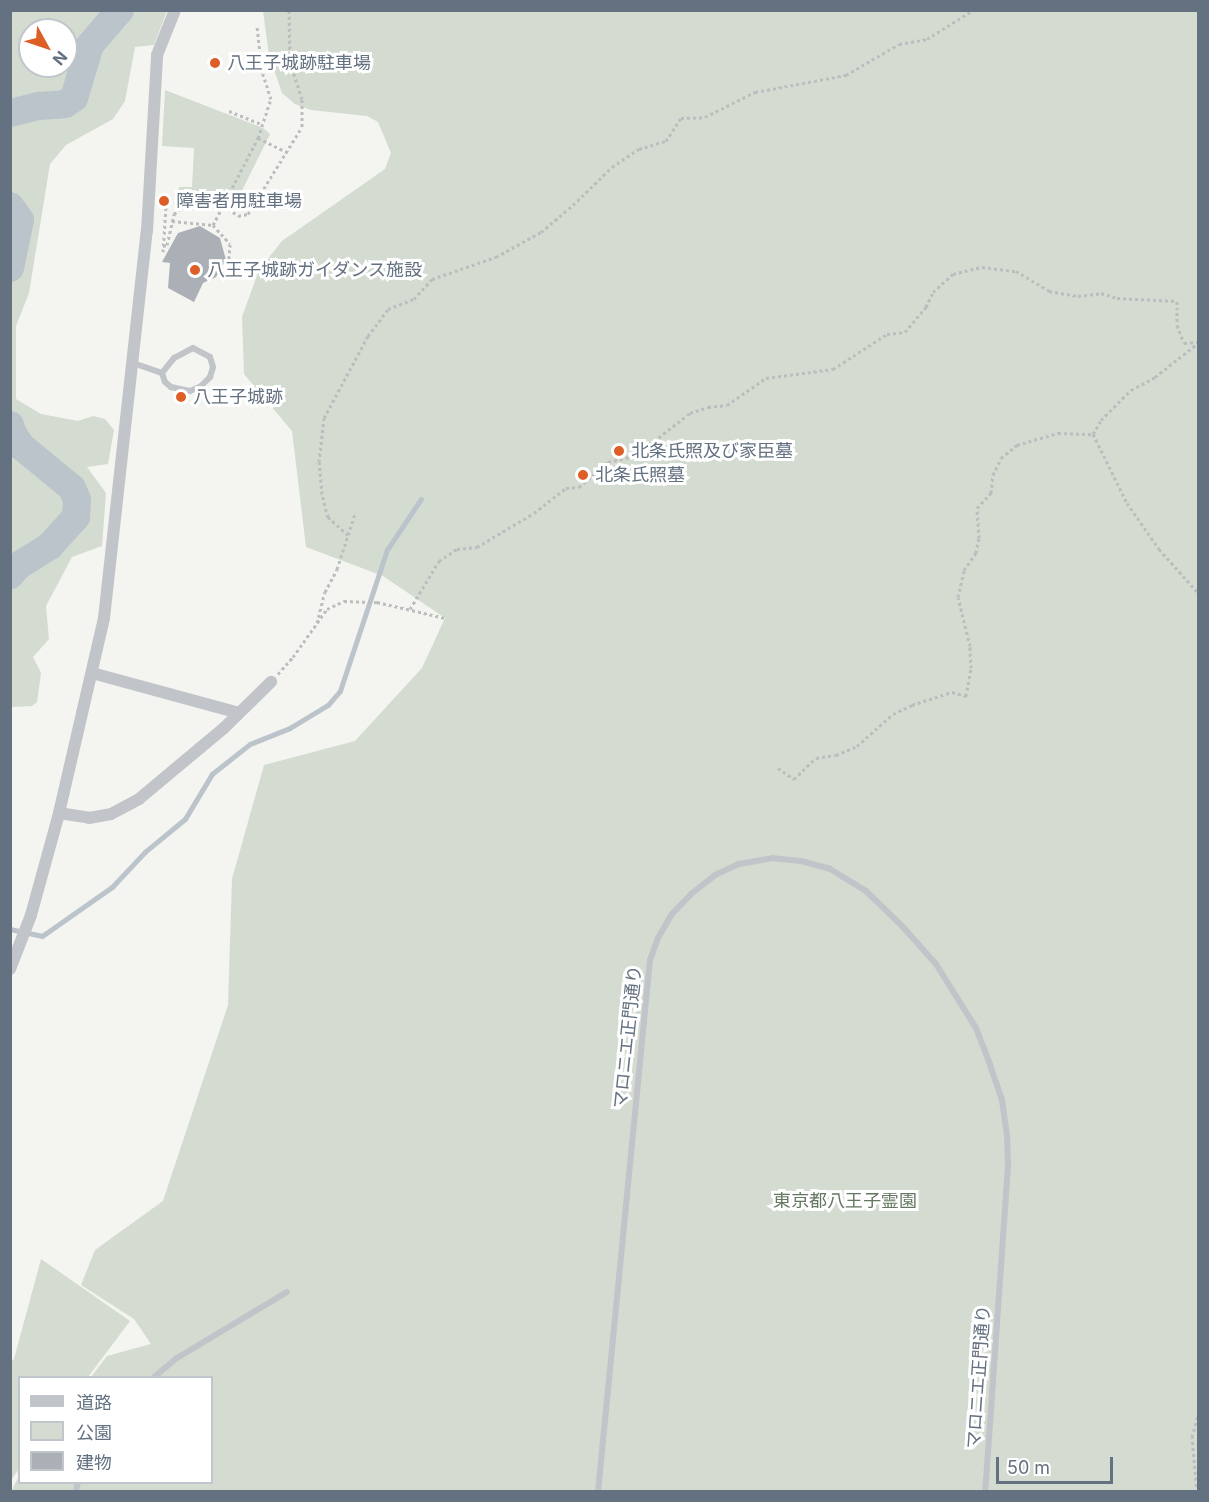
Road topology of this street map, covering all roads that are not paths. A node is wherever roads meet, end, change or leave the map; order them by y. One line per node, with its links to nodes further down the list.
1 (176, 10): 2 (street)
2 (134, 363): 3 (lane); 4 (street)
3 (162, 373): 3 (lane)
4 (92, 673): 6 (street); 7 (street)
5 (271, 682): 6 (street)
6 (239, 713): 7 (street)
7 (59, 813): 8 (street)
8 (10, 969)
9 (287, 1292): 10 (lane)
10 (154, 1376)
11 (598, 1491): 12 (lane, マロニエ正門通り)
12 (985, 1491)

